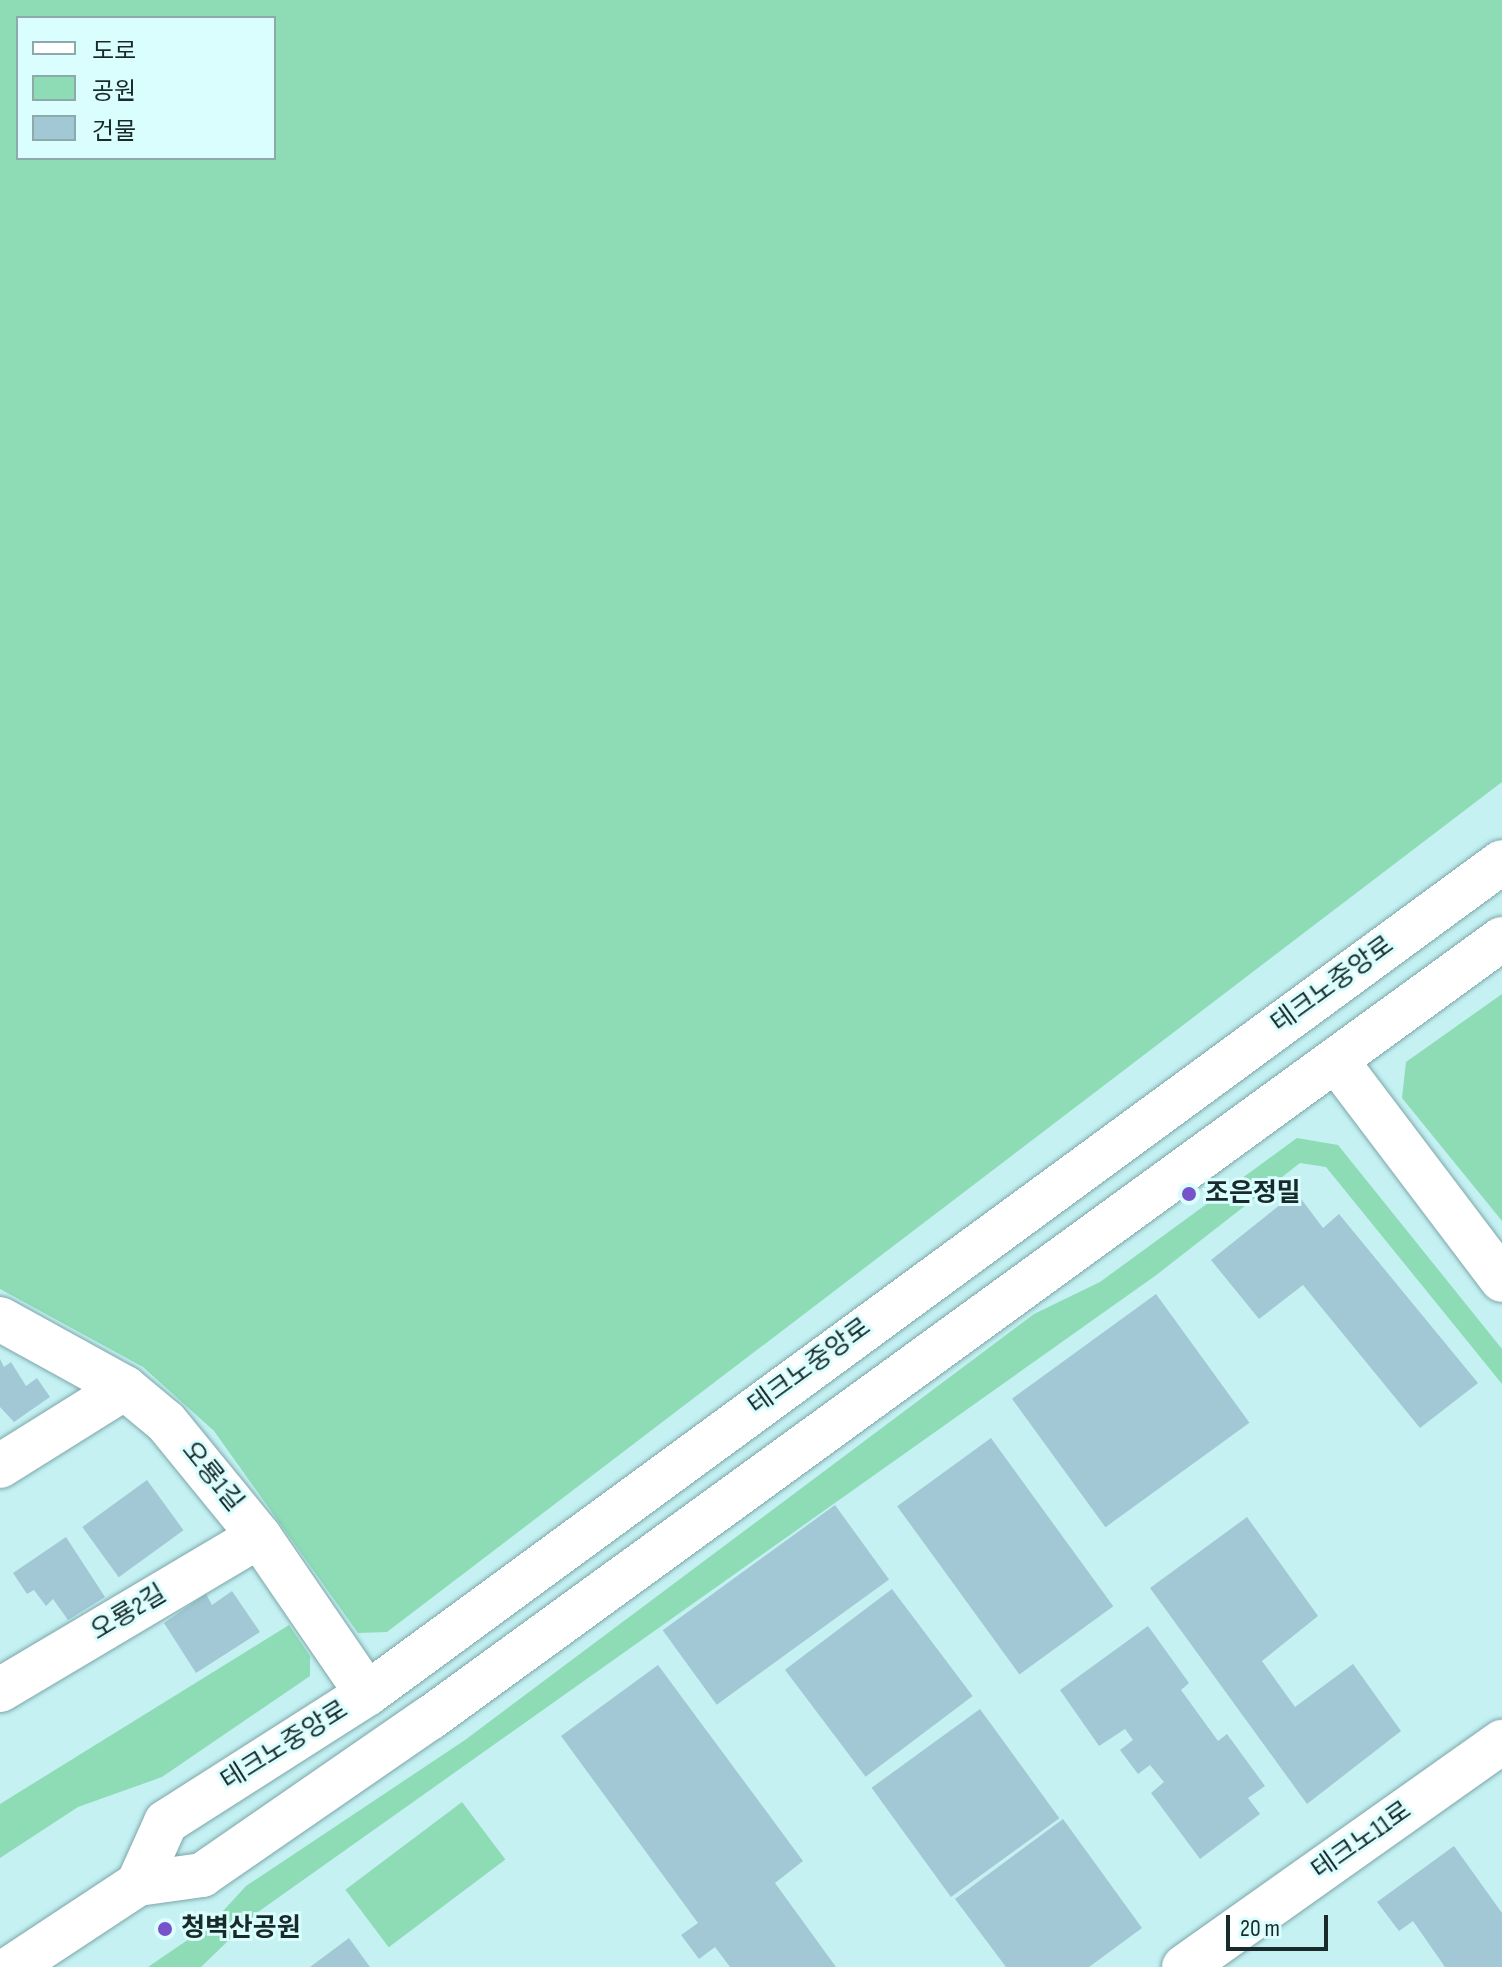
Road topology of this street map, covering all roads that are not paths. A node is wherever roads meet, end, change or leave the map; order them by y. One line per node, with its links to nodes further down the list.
1 (1502, 862): 10 (main road, 테크노중앙로)
2 (1502, 939): 3 (main road)
3 (1338, 1063): 4 (main road); 12 (main road)
4 (1502, 1280)
5 (0, 1319): 6 (main road, 오룡1길)
6 (125, 1388): 7 (main road); 8 (main road, 오룡1길)
7 (0, 1466)
8 (259, 1536): 9 (main road, 오룡2길); 10 (main road, 오룡1길)
9 (0, 1690)
10 (367, 1694): 12 (main road, 테크노중앙로)
11 (1502, 1742): 14 (main road, 테크노11로)
12 (138, 1884): 13 (main road)
13 (12, 1967)
14 (1184, 1967)

